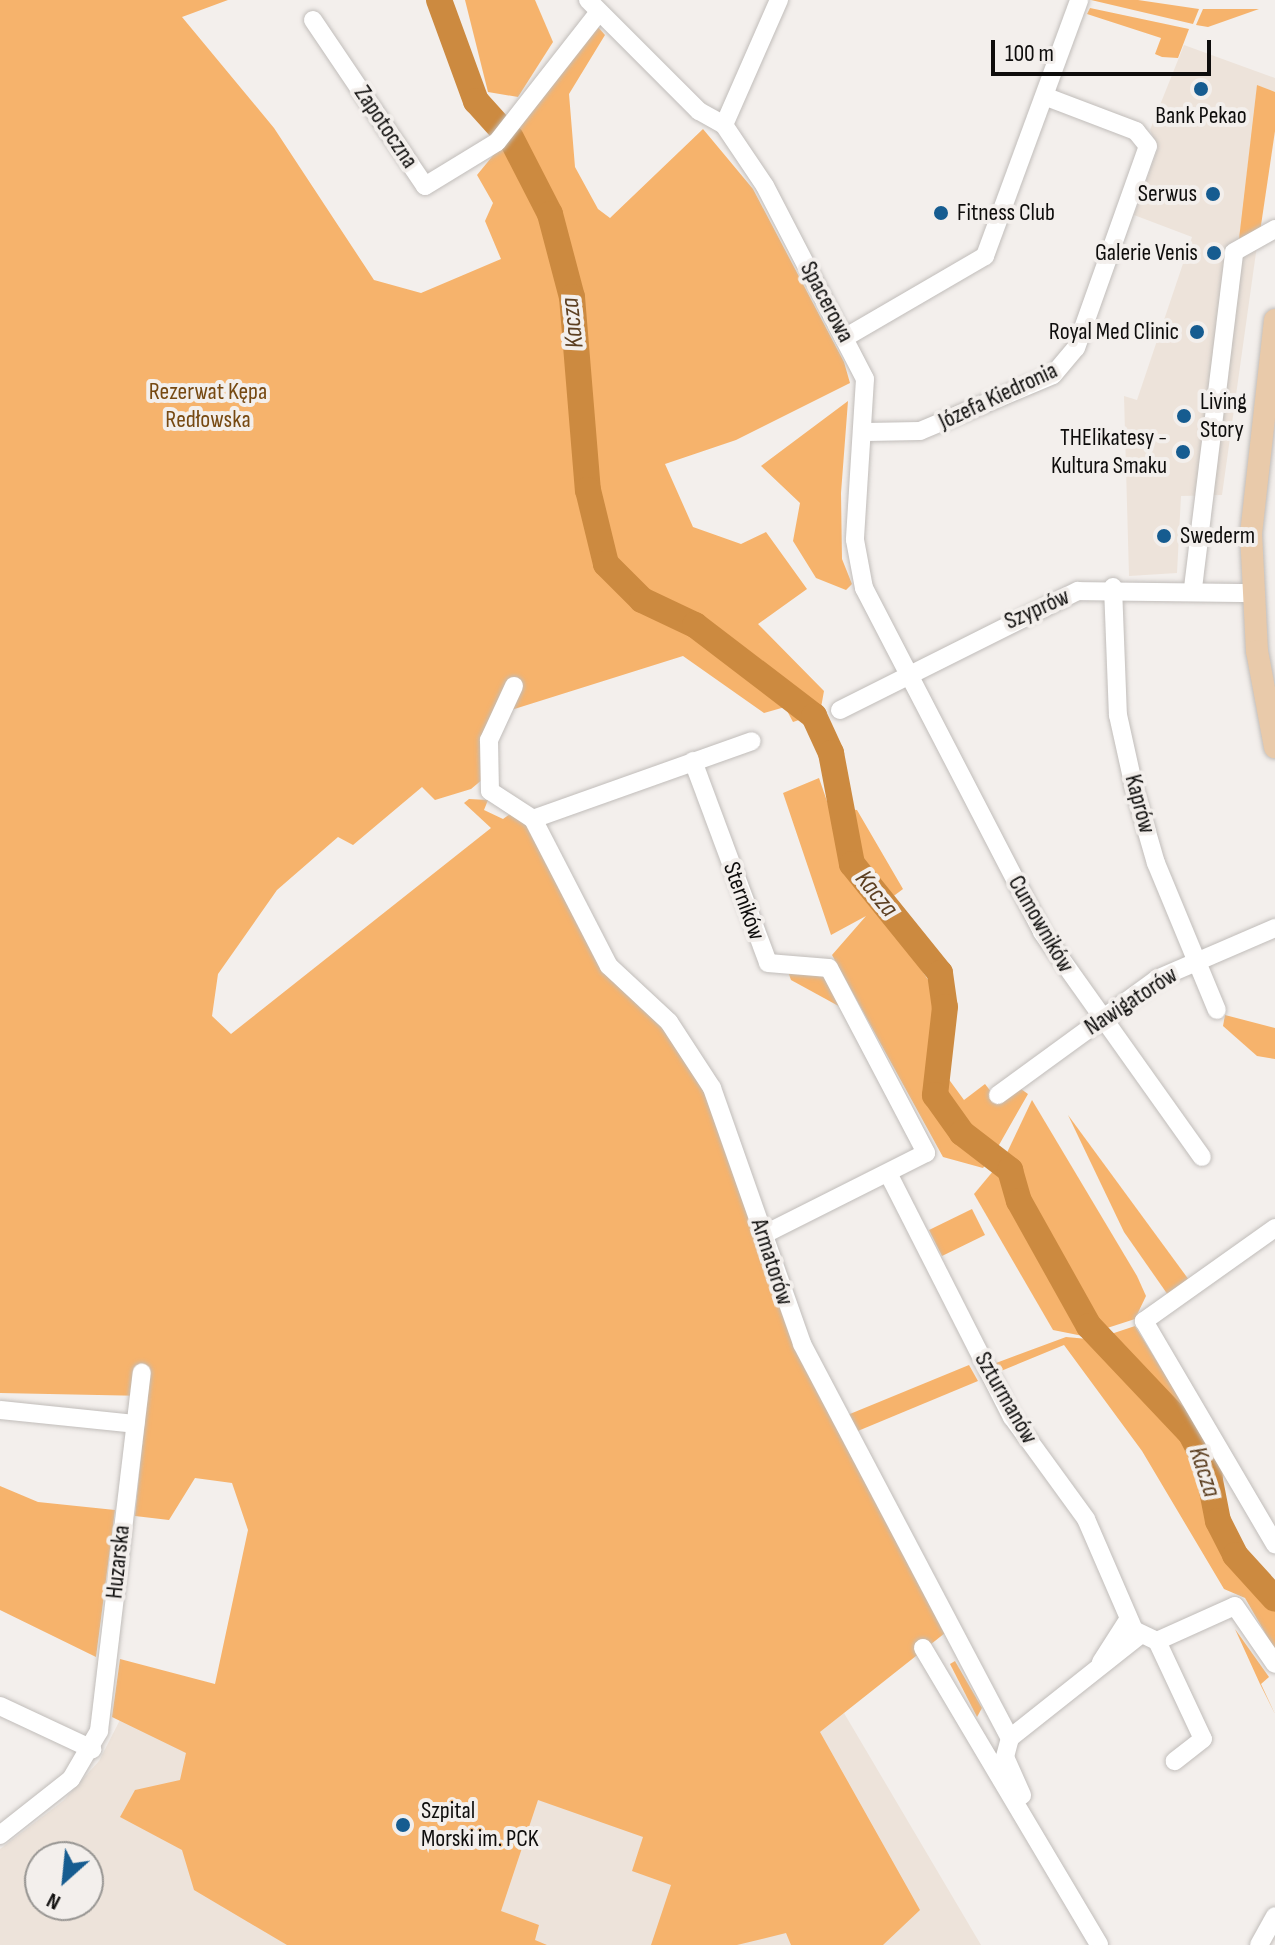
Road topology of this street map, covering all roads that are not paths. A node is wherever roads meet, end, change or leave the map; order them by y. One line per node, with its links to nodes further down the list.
1 (779, 0): 6 (street)
2 (1079, 0): 5 (street)
3 (594, 6): 4 (street, Zapotoczna); 6 (street, Spacerowa)
4 (313, 20)
5 (1044, 96): 9 (street); 10 (street, Józefa Kiedronia)
6 (724, 125): 9 (street, Spacerowa)
7 (1275, 229): 12 (street)
8 (1275, 320): 13 (main road)
9 (846, 337): 10 (street, Spacerowa)
10 (866, 432): 14 (street, Spacerowa)
11 (1113, 587): 12 (street, Szyprów); 14 (street, Szyprów); 22 (street, Kaprów)
12 (1193, 588): 13 (street, Szyprów)
13 (1253, 593): 18 (main road)
14 (906, 674): 16 (street, Szyprów); 24 (street, Cumowników)
15 (514, 686): 20 (street)
16 (840, 710)
17 (752, 741): 19 (street)
18 (1275, 747)
19 (693, 761): 20 (street); 27 (street, Sterników)
20 (533, 819): 29 (street, Armatorów)
21 (1275, 928): 22 (street, Nawigatorów)
22 (1196, 961): 23 (street, Kaprów); 24 (street, Nawigatorów)
23 (1217, 1010)
24 (1101, 1018): 25 (street, Nawigatorów); 26 (street, Cumowników)
25 (998, 1095)
26 (1202, 1157)
27 (888, 1173): 29 (street); 34 (street, Szturmanów)
28 (1275, 1228): 33 (street)
29 (763, 1235): 38 (street, Armatorów)
30 (142, 1373): 32 (street, Huzarska)
31 (0, 1410): 32 (street)
32 (135, 1424): 41 (street, Huzarska)
33 (1275, 1544)
34 (1142, 1632): 36 (street); 40 (street); 42 (street, Szturmanów)
35 (923, 1648): 39 (street)
36 (1275, 1664)
37 (0, 1706): 41 (street)
38 (996, 1720): 39 (street); 40 (street, Armatorów)
39 (974, 1734): 45 (street)
40 (1010, 1738): 46 (street)
41 (92, 1749): 43 (street, Huzarska)
42 (1175, 1761)
43 (0, 1835)
44 (1275, 1916): 47 (street)
45 (1099, 1945)
46 (1111, 1945)
47 (1259, 1945)

